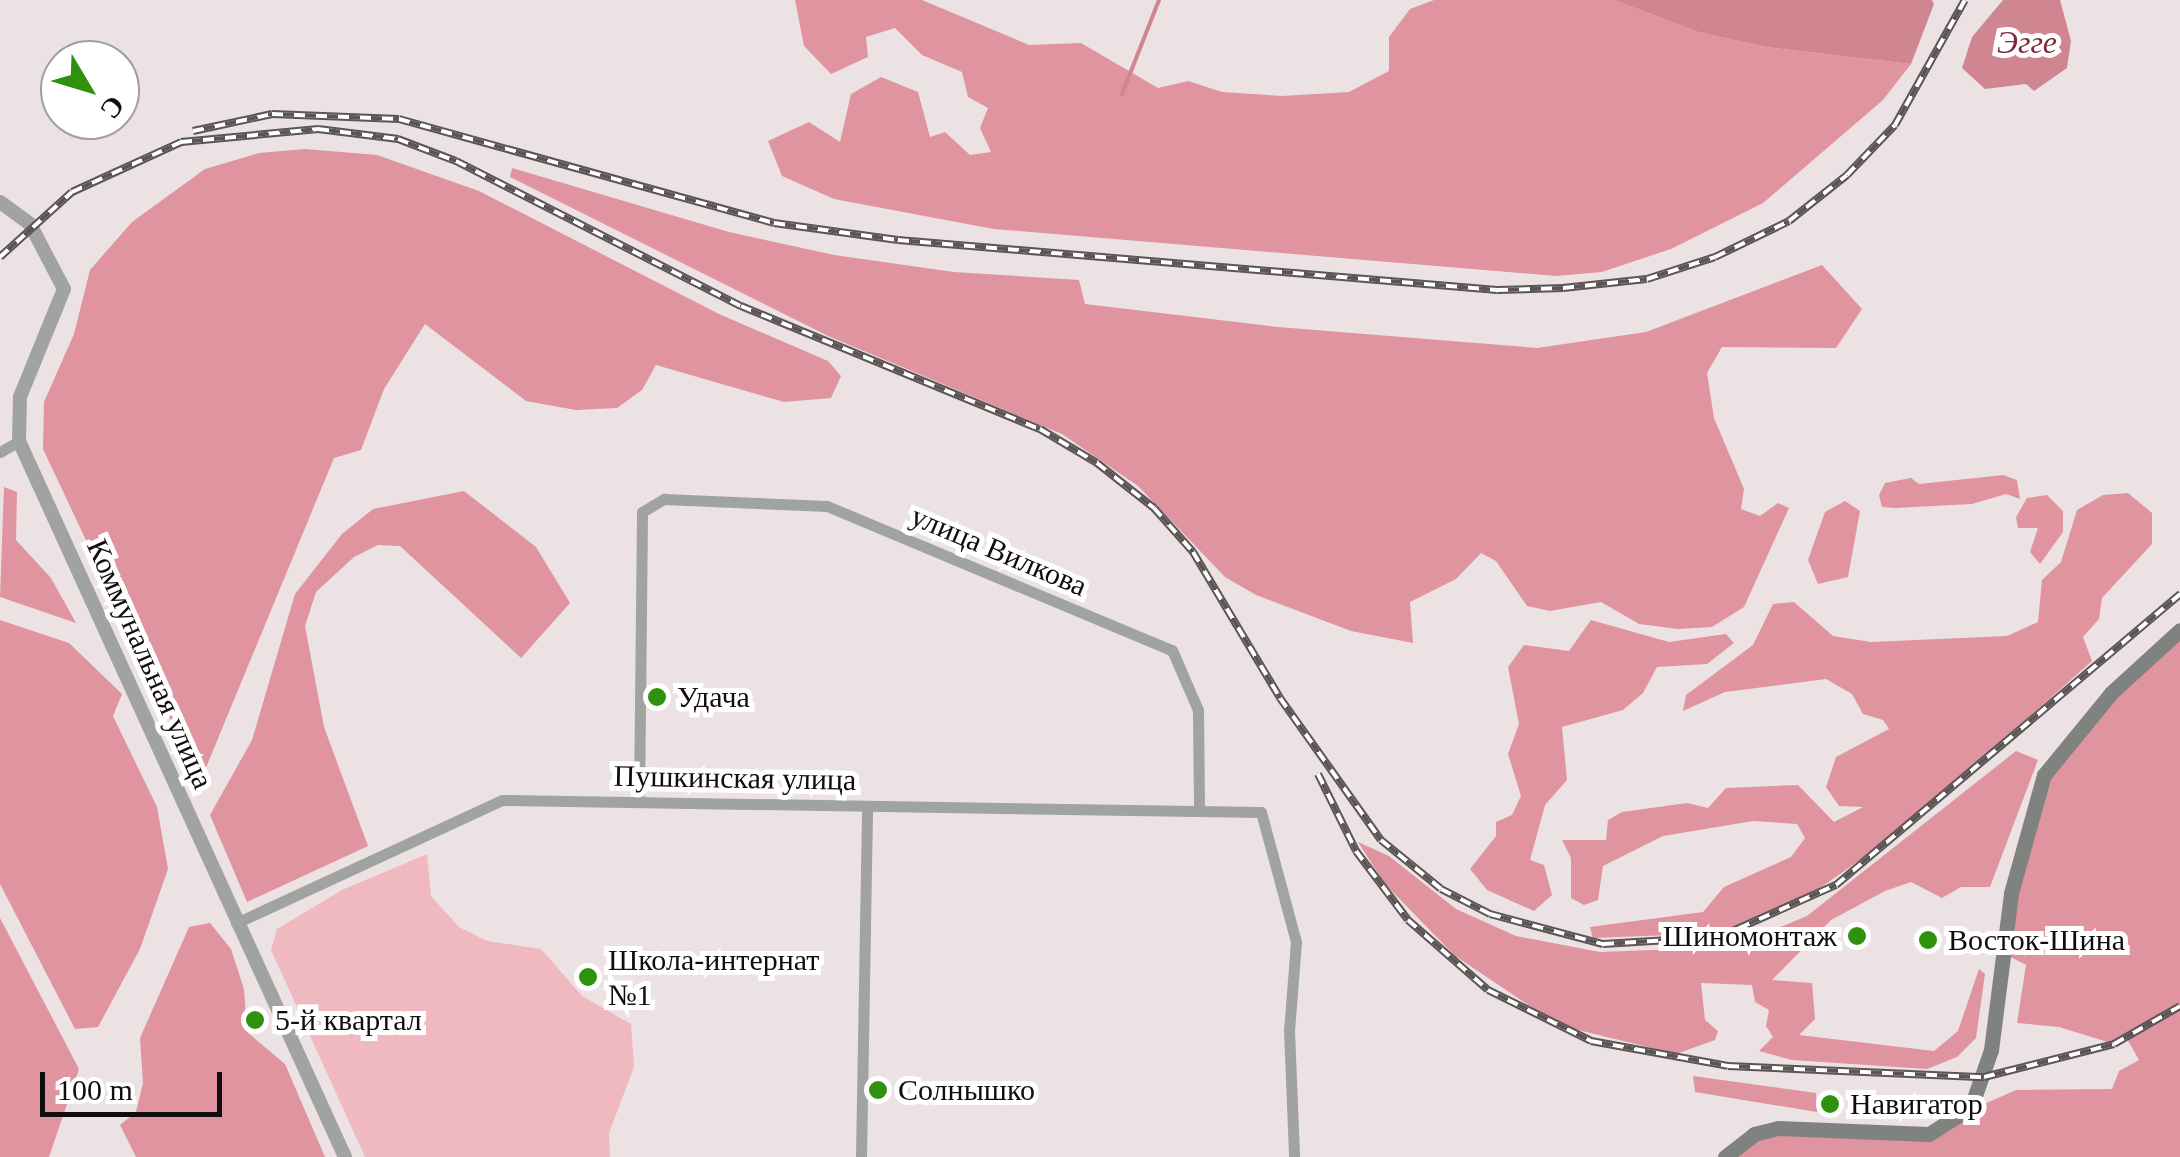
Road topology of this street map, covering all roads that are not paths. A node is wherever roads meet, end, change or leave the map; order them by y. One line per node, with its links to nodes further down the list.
1 (0, 202): 2 (street, Коммунальная улица)
2 (19, 441): 3 (street); 8 (street, Коммунальная улица)
3 (0, 452)
4 (2180, 630): 12 (main road)
5 (639, 802): 6 (street, Пушкинская улица); 7 (street, улица Вилкова); 8 (street, Пушкинская улица)
6 (866, 806): 7 (street, Пушкинская улица); 10 (street)
7 (1199, 811): 11 (street, Пушкинская улица)
8 (236, 923): 9 (street, Коммунальная улица)
9 (345, 1157)
10 (860, 1157)
11 (1294, 1157)
12 (1725, 1157)

